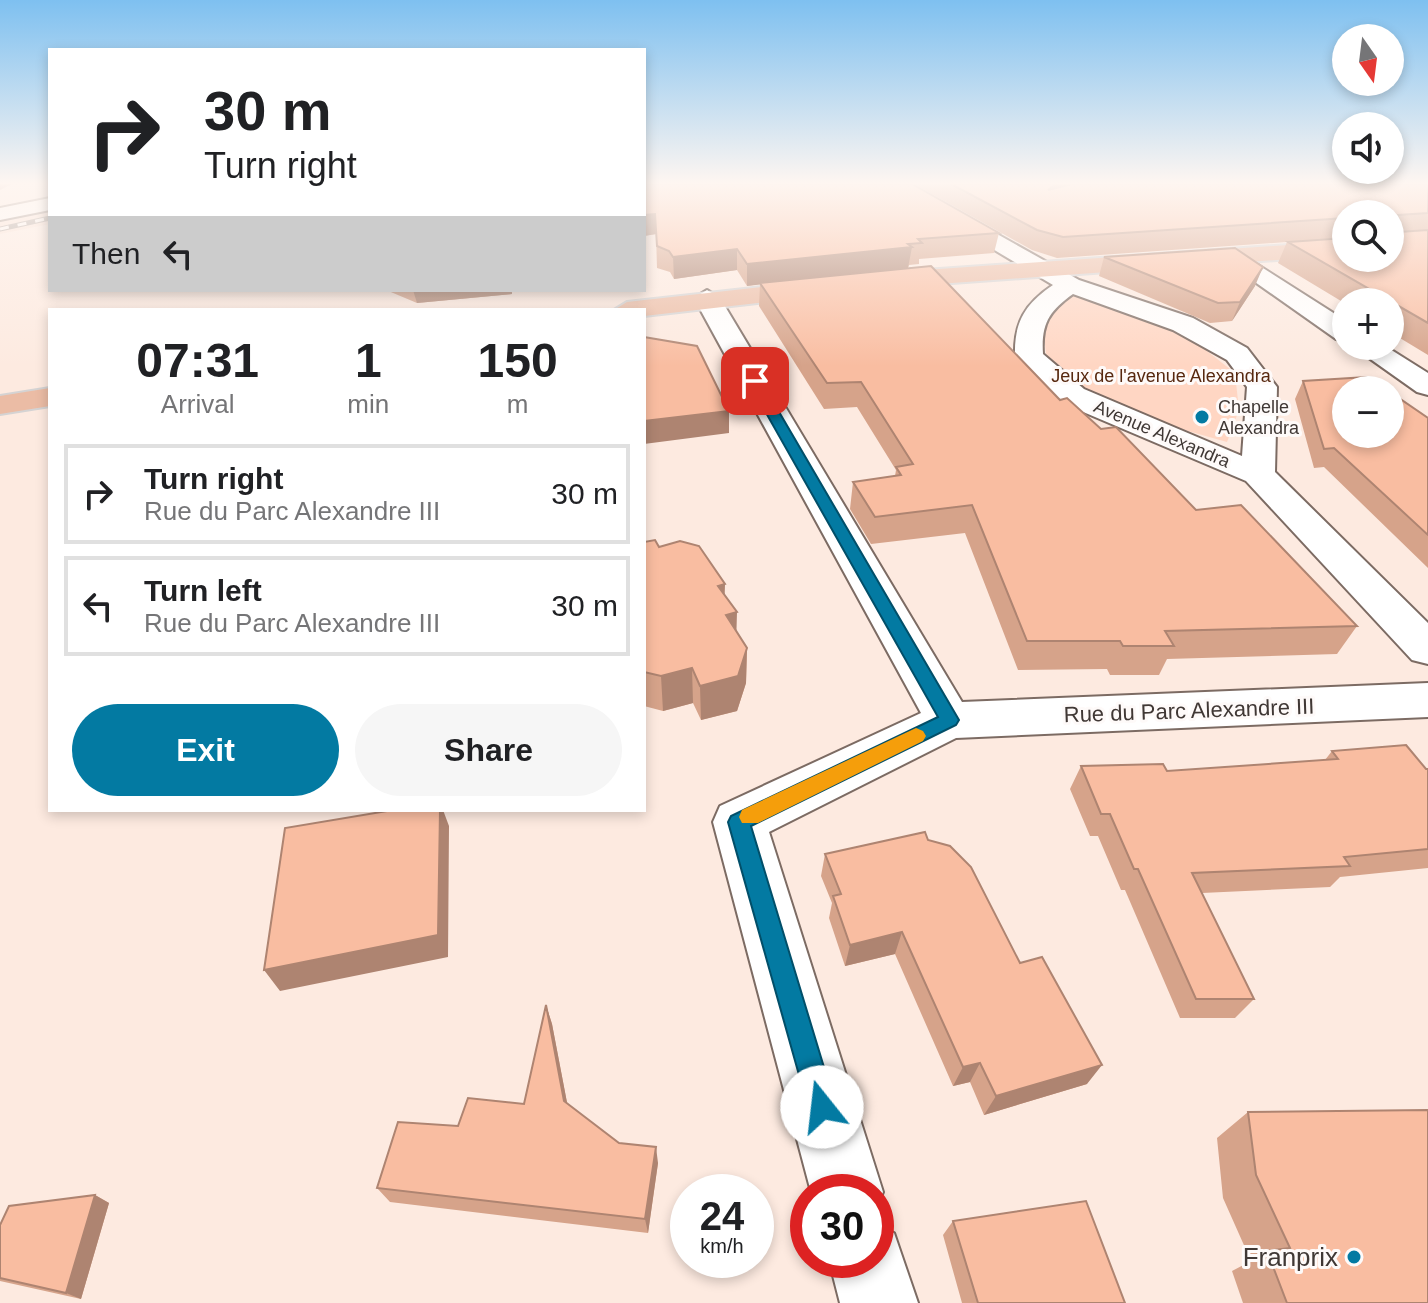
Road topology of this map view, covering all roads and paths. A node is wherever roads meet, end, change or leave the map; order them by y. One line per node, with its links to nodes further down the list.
1 (1000, 245): 4 (street)
2 (1332, 249): 3 (main road)
3 (1233, 256): 4 (main road); 7 (street)
4 (1058, 278): 5 (main road); 12 (street, Avenue Alexandra); 12 (street, Avenue Alexandra)
5 (707, 298): 6 (main road); 15 (street)
6 (640, 308)
7 (1332, 323)
8 (1388, 360): 9 (street)
9 (1428, 386)
10 (48, 397): 11 (main road)
11 (0, 405)
12 (1258, 474): 13 (street, Avenue Alexandra)
13 (1428, 649)
14 (1428, 700): 15 (street, Rue du Parc Alexandre III)
15 (949, 720): 16 (street, Rue du Parc Alexandre III)
16 (842, 1174)
17 (872, 1278): 18 (street)
18 (879, 1303)

